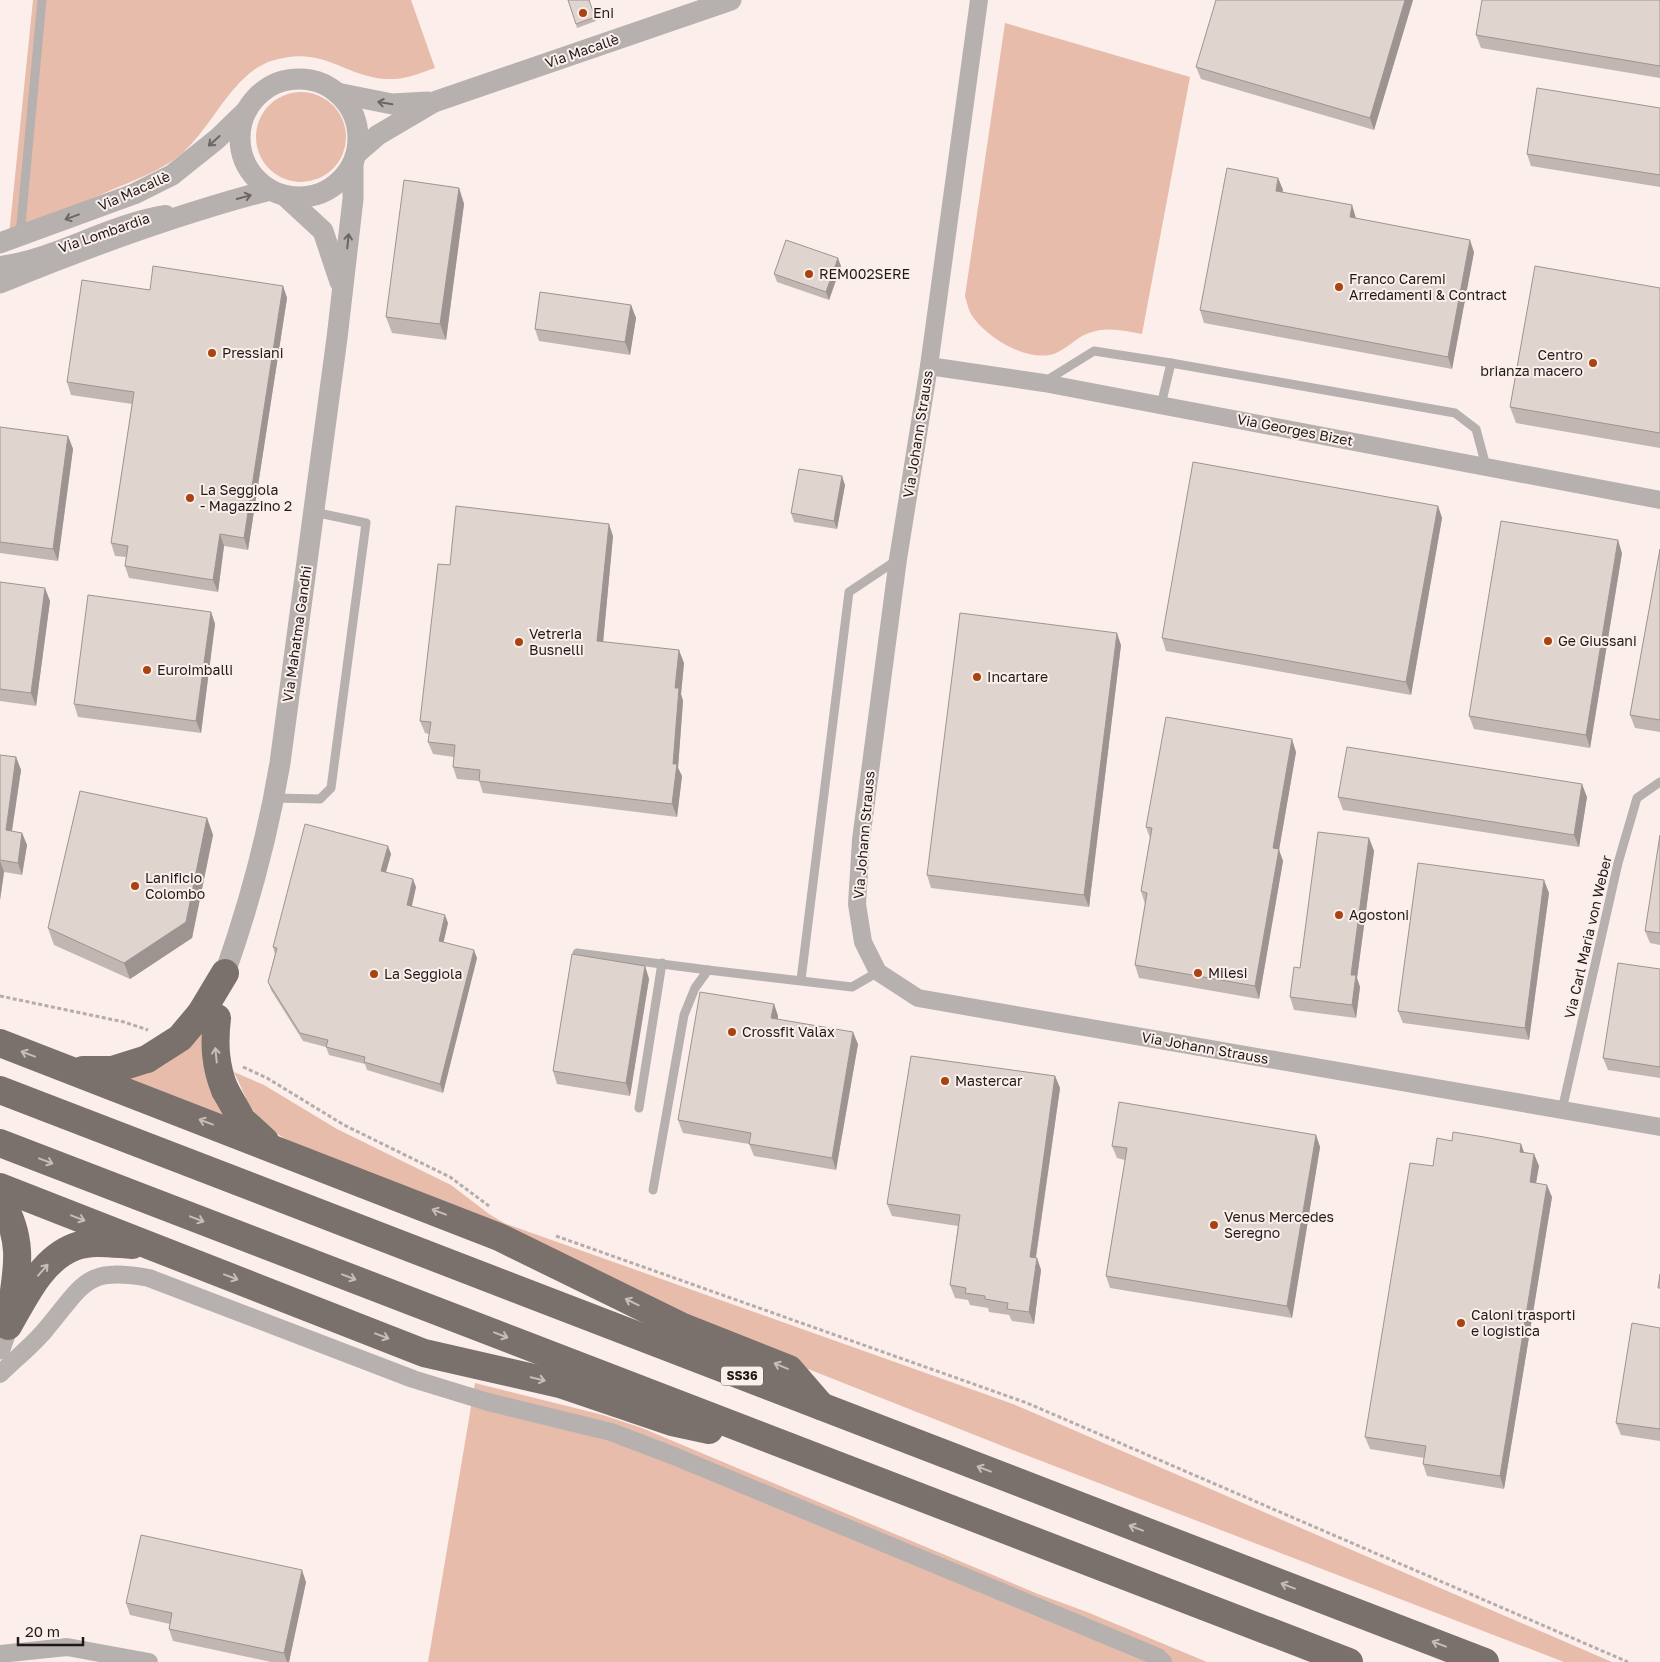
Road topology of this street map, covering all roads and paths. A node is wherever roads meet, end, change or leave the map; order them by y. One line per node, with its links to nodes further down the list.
1 (42, 0): 10 (lane)
2 (731, 0): 5 (street, Via Macallè)
3 (979, 0): 15 (street, Via Johann Strauss)
4 (337, 94): 5 (street, Via Macallè, one-way to 4); 6 (street); 7 (street)
5 (434, 102): 7 (street, Via Macallè)
6 (249, 108): 8 (street); 10 (street, Via Macallè, one-way to 10)
7 (354, 158): 8 (street); 13 (street, Via Mahatma Gandhi, one-way to 7)
8 (277, 193): 9 (street, one-way to 8); 13 (street, Via Mahatma Gandhi)
9 (209, 207): 11 (street, Via Lombardia); 12 (street)
10 (7, 239)
11 (0, 265)
12 (0, 283)
13 (343, 290): 20 (street, Via Mahatma Gandhi)
14 (1171, 363): 16 (lane); 17 (lane); 18 (lane)
15 (930, 366): 16 (street, Via Georges Bizet); 21 (street, Via Johann Strauss)
16 (1044, 383): 17 (street, Via Georges Bizet)
17 (1160, 405): 18 (street, Via Georges Bizet)
18 (1486, 466): 19 (street, Via Georges Bizet)
19 (1660, 500)
20 (314, 512): 23 (street, Via Mahatma Gandhi); 23 (lane)
21 (898, 560): 27 (street, Via Johann Strauss); 29 (lane)
22 (1660, 782): 38 (lane, Via Carl Maria von Weber)
23 (274, 798): 28 (street, Via Mahatma Gandhi)
24 (577, 953): 25 (lane)
25 (662, 963): 26 (lane); 37 (lane)
26 (708, 970): 29 (lane); 43 (lane)
27 (878, 972): 29 (lane); 38 (street, Via Johann Strauss)
28 (225, 973): 31 (highway)
29 (801, 980)
30 (0, 996): 32 (path)
31 (209, 1016): 34 (highway, bridge); 41 (highway, one-way to 31, bridge)
32 (152, 1031)
33 (0, 1043): 34 (highway, one-way to 33)
34 (57, 1065): 41 (highway, one-way to 34)
35 (238, 1066): 45 (path)
36 (0, 1090): 50 (highway, SS36)
37 (639, 1108)
38 (1562, 1110): 39 (street, Via Johann Strauss)
39 (1660, 1127)
40 (0, 1143): 51 (highway, one-way to 51)
41 (286, 1153): 50 (highway, one-way to 41)
42 (0, 1187): 47 (highway, one-way to 47)
43 (653, 1190)
44 (0, 1200): 48 (highway)
45 (492, 1208)
46 (546, 1232): 59 (path)
47 (152, 1247): 48 (highway, one-way to 47); 51 (highway, one-way to 51)
48 (4, 1337)
49 (0, 1374): 56 (street)
50 (829, 1409): 58 (highway, SS36, one-way to 50)
51 (812, 1455): 57 (highway)
52 (46, 1648): 53 (street); 54 (street); 55 (street)
53 (0, 1654)
54 (27, 1662)
55 (149, 1662)
56 (1163, 1662)
57 (1350, 1662)
58 (1485, 1662)
59 (1628, 1662)

